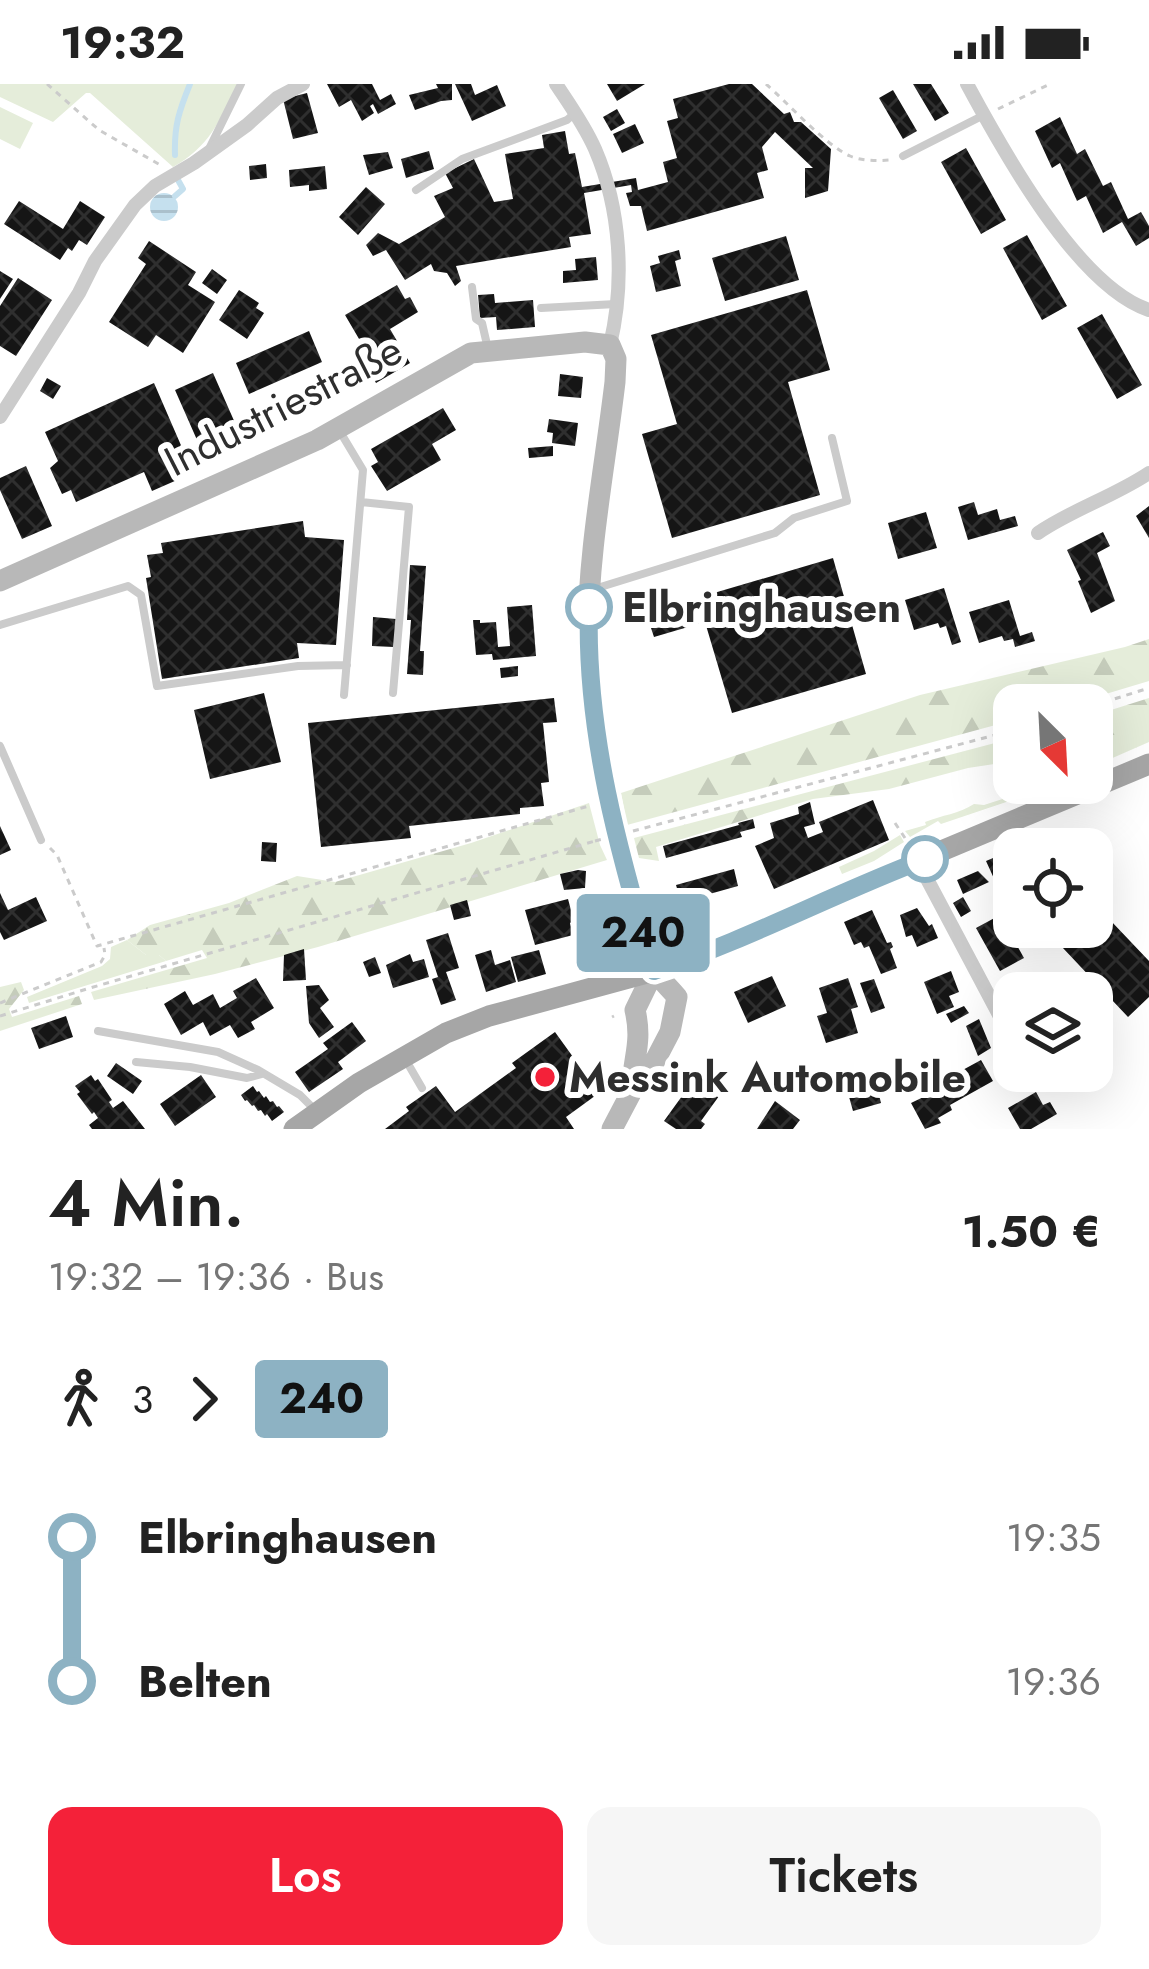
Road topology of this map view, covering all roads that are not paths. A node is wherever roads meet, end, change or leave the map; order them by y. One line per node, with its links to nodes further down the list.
1 (242, 84): 8 (lane)
2 (303, 84): 8 (street)
3 (556, 84): 5 (street)
4 (967, 84): 6 (street)
5 (575, 112): 9 (lane); 11 (street)
6 (983, 115): 7 (lane); 13 (street)
7 (903, 156)
8 (200, 159): 16 (street)
9 (416, 190)
10 (472, 287): 15 (lane)
11 (617, 304): 12 (lane); 14 (street)
12 (541, 308)
13 (1149, 310)
14 (610, 345): 15 (street, Industriestraße); 23 (street)
15 (489, 350): 17 (street, Industriestraße)
16 (0, 416)
17 (338, 428): 20 (lane); 22 (street, Industriestraße)
18 (832, 438): 23 (lane)
19 (1149, 472): 21 (street)
20 (361, 502): 25 (lane); 26 (lane)
21 (1037, 532)
22 (0, 581)
23 (590, 590): 32 (street)
24 (0, 626): 25 (lane)
25 (347, 665): 27 (lane)
26 (393, 693)
27 (344, 695)
28 (0, 746): 30 (lane)
29 (1149, 764): 31 (main road)
30 (41, 840)
31 (918, 862): 32 (main road); 33 (street)
32 (654, 971): 35 (main road); 39 (street); 39 (street)
33 (993, 1003)
34 (98, 1030): 37 (lane)
35 (404, 1056): 38 (lane); 40 (main road)
36 (136, 1062): 37 (lane)
37 (263, 1074): 40 (lane)
38 (422, 1088)
39 (632, 1091): 41 (street)
40 (317, 1112): 42 (main road)
41 (617, 1127)
42 (294, 1129)

